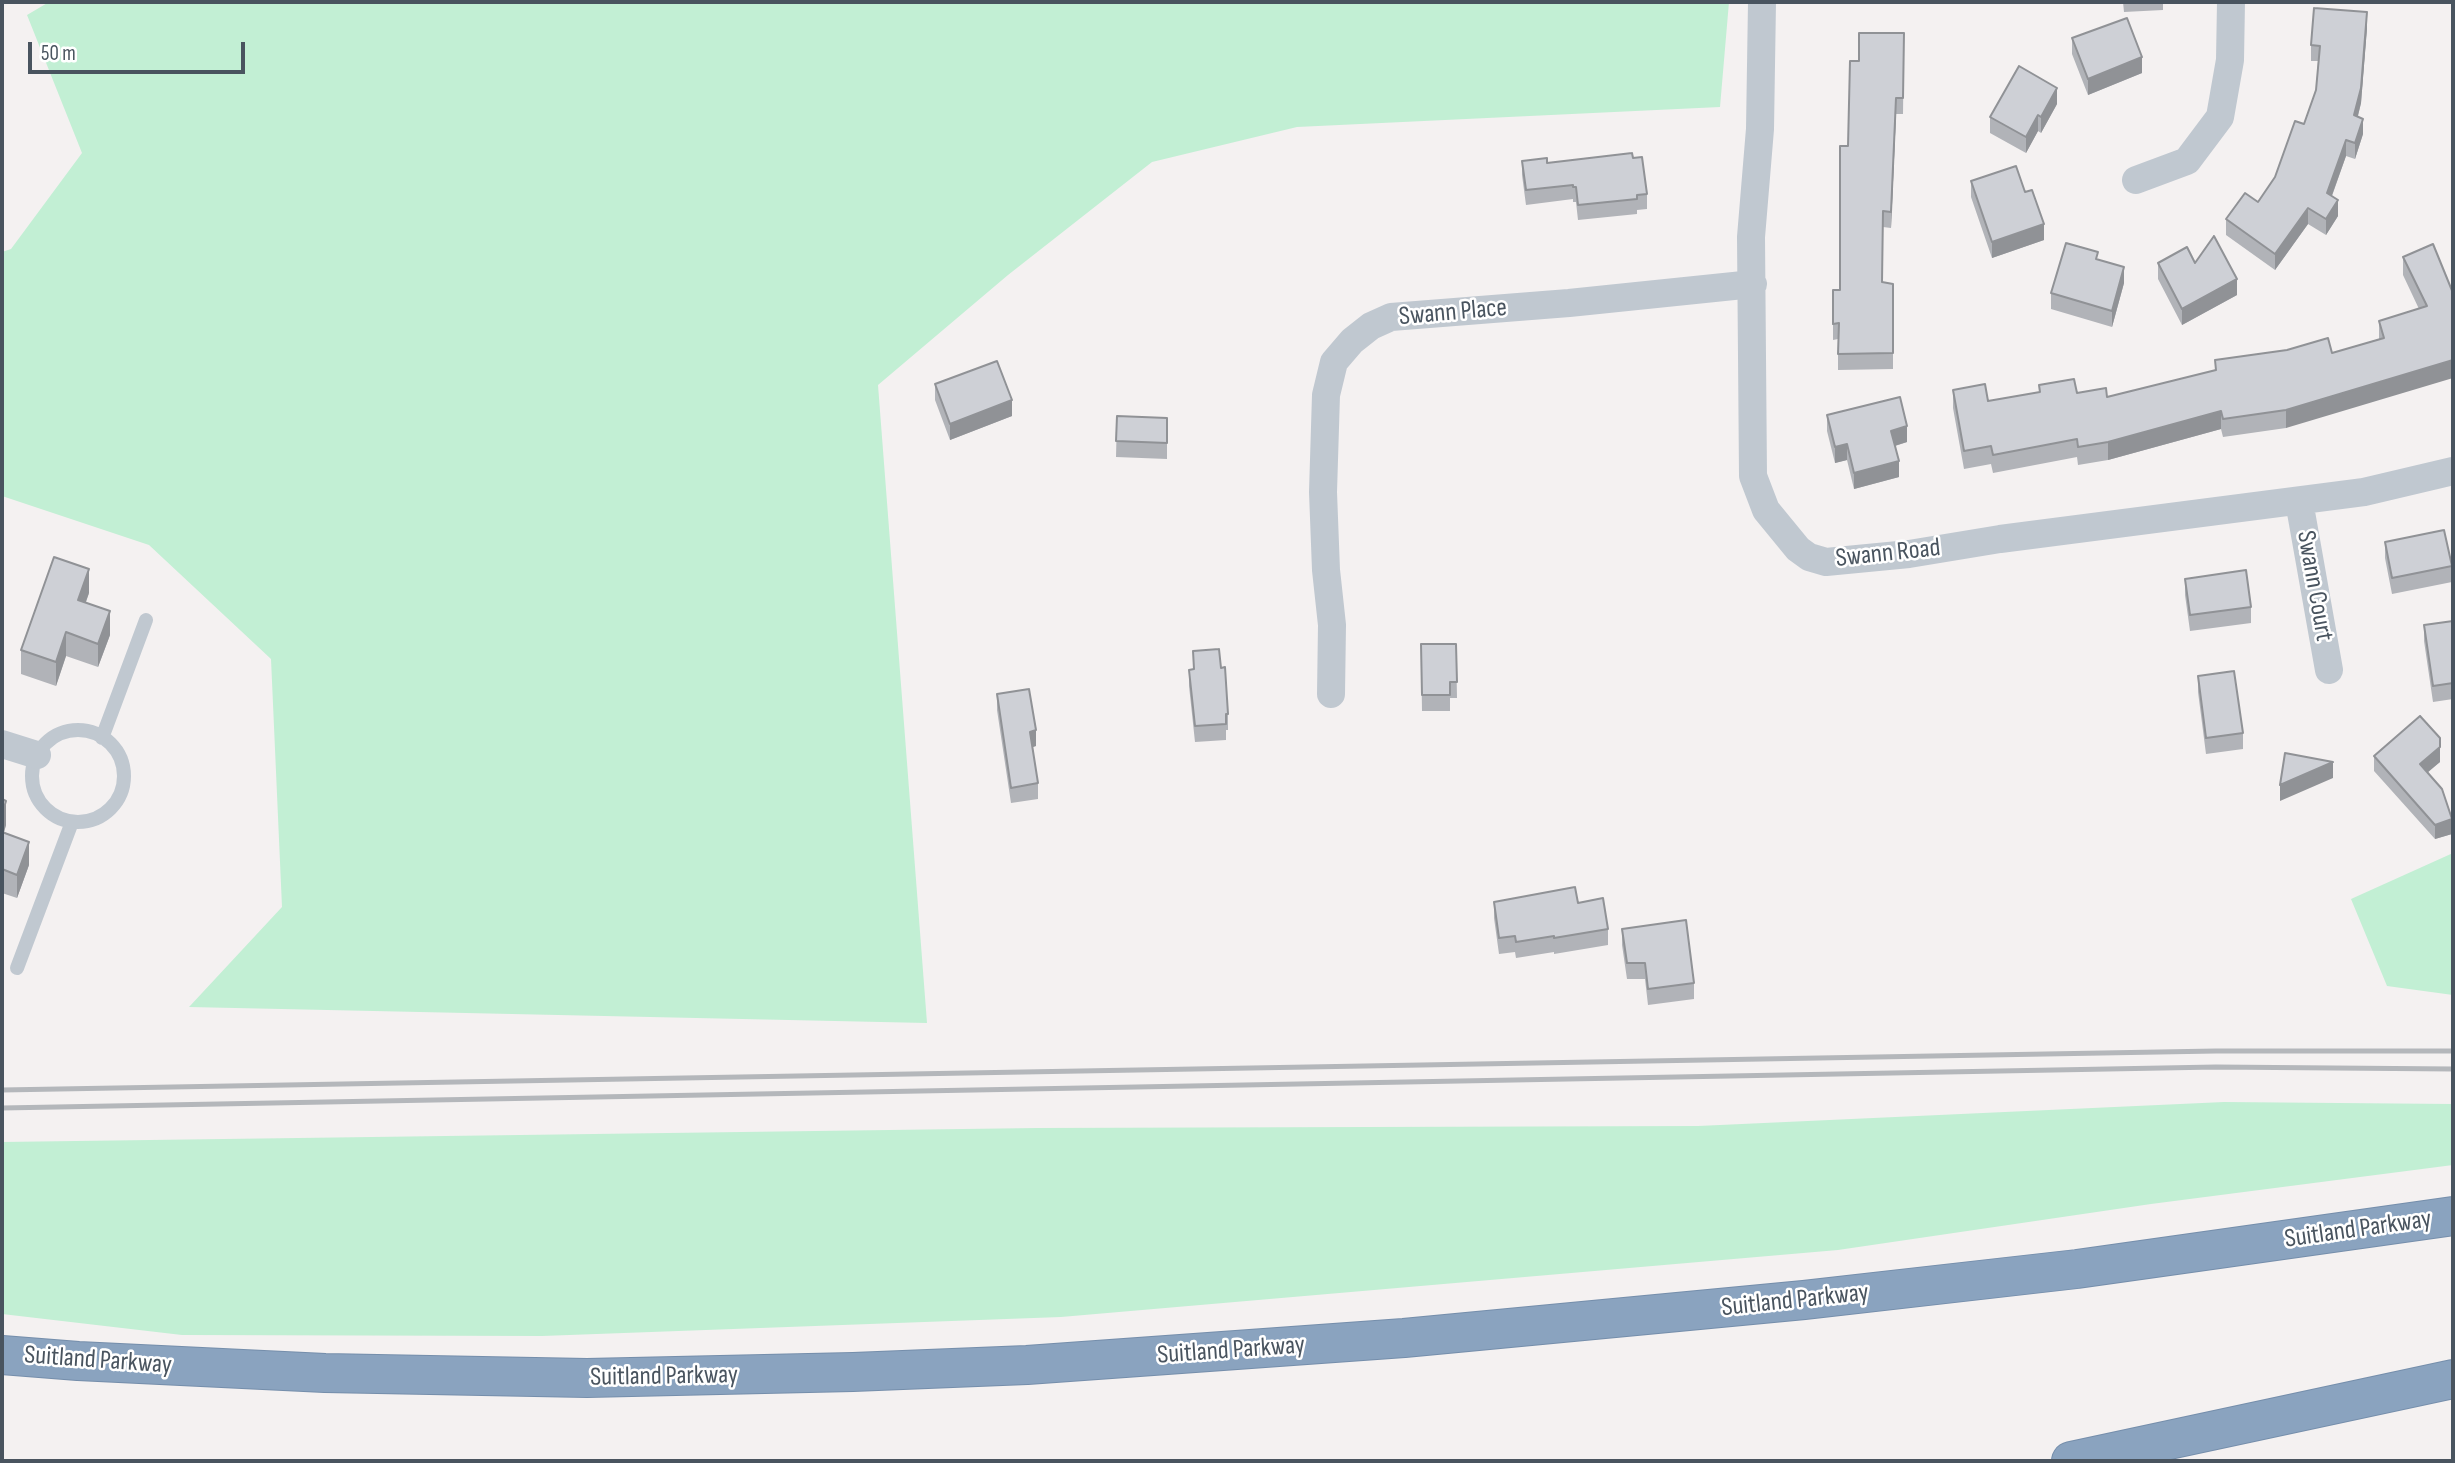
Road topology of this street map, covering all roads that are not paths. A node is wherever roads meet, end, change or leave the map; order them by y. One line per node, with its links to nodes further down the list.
1 (1762, 2): 4 (street, Swann Road)
2 (2231, 2): 3 (street)
3 (2136, 180)
4 (1752, 284): 6 (street, Swann Road); 9 (street, Swann Place)
5 (2453, 471): 6 (street, Swann Road)
6 (2299, 501): 8 (street, Swann Court)
7 (146, 620): 10 (lane)
8 (2329, 670)
9 (1331, 694)
10 (102, 738): 12 (lane); 13 (lane)
11 (2, 744): 12 (street)
12 (37, 755): 13 (lane)
13 (72, 822): 14 (lane)
14 (17, 968)
15 (2453, 1216): 16 (highway, Suitland Parkway)
16 (2, 1355)
17 (2453, 1379): 18 (highway)
18 (2071, 1461)

